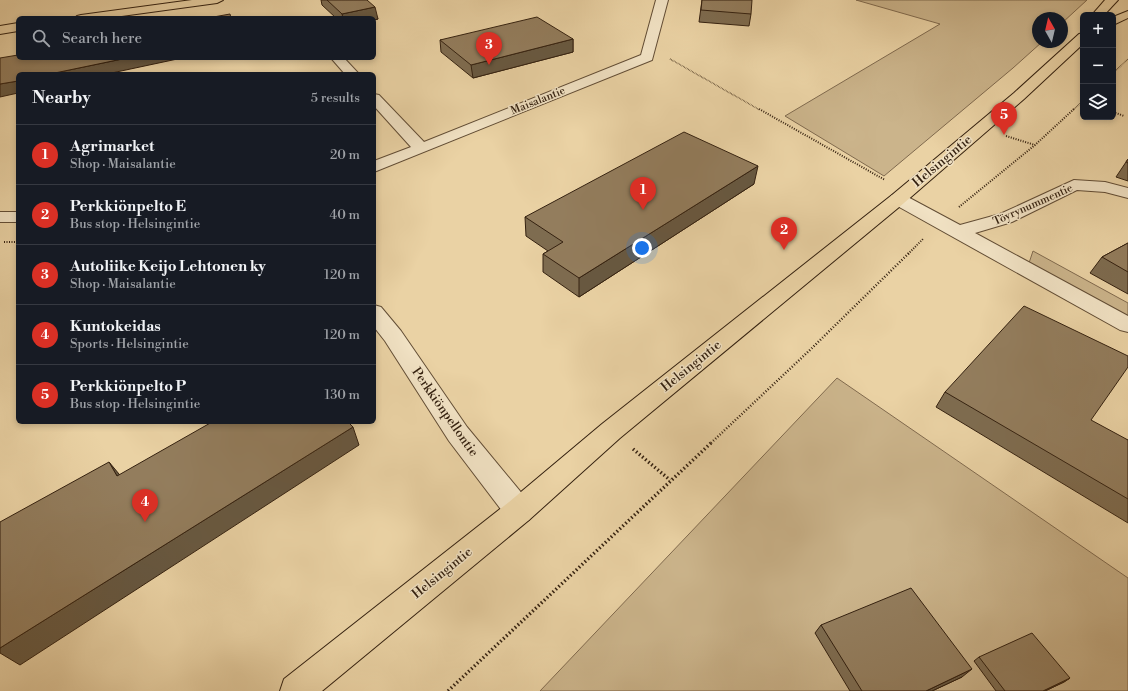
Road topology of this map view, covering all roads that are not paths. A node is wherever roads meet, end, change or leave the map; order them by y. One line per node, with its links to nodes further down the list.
1 (217, 0): 6 (main road)
2 (662, 0): 14 (street, Maisalantie)
3 (1112, 0): 4 (main road)
4 (1100, 12)
5 (1128, 14): 7 (main road)
6 (96, 16)
7 (1116, 20)
8 (16, 27): 9 (main road)
9 (0, 30)
10 (1080, 40): 17 (main road, Helsingintie)
11 (339, 60): 12 (street)
12 (350, 72)
13 (376, 100): 14 (street)
14 (421, 148): 15 (street, Maisalantie)
15 (376, 166)
16 (1128, 193): 20 (street, Töyrynummentie)
17 (902, 195): 20 (street); 23 (main road, Helsingintie)
18 (0, 217): 19 (street)
19 (16, 217)
20 (958, 231): 22 (street)
21 (376, 315): 23 (street, Perkkiönpellontie)
22 (1128, 325)
23 (518, 511): 24 (main road, Helsingintie)
24 (296, 691)

